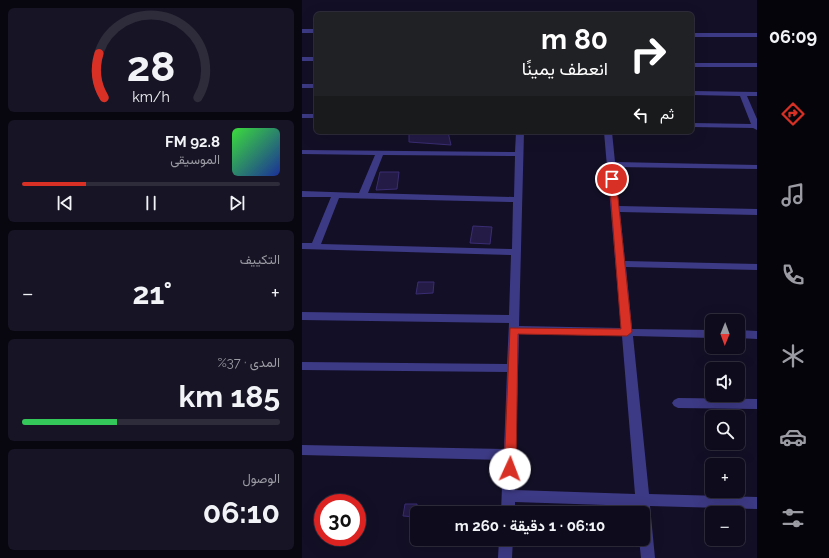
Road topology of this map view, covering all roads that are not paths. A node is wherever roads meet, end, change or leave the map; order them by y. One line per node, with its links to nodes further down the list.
1 (302, 31): 2 (street)
2 (314, 31)
3 (694, 35): 4 (street)
4 (757, 35)
5 (302, 59): 6 (street)
6 (314, 59)
7 (694, 65): 8 (street)
8 (757, 65)
9 (302, 86): 10 (street)
10 (314, 86)
11 (694, 93): 12 (street)
12 (743, 94): 13 (street); 17 (street)
13 (757, 94)
14 (302, 116): 15 (street)
15 (314, 116)
16 (694, 125): 17 (street)
17 (757, 127)
18 (520, 134): 22 (street)
19 (608, 134): 23 (street)
20 (302, 152): 21 (street)
21 (380, 154): 22 (street); 27 (street)
22 (519, 154): 28 (street)
23 (611, 164): 24 (street); 29 (street)
24 (757, 167)
25 (302, 194): 26 (street)
26 (336, 195): 27 (street); 32 (street)
27 (363, 195): 28 (street)
28 (518, 200): 33 (street)
29 (615, 209): 30 (street); 34 (street)
30 (757, 212)
31 (302, 246): 32 (street)
32 (315, 247): 33 (street)
33 (516, 252): 37 (street)
34 (620, 264): 35 (street); 39 (street)
35 (757, 267)
36 (302, 316): 37 (street)
37 (514, 318): 38 (street)
38 (514, 330): 39 (street); 44 (street)
39 (627, 332): 40 (street); 50 (street)
40 (705, 334)
41 (745, 334): 42 (street)
42 (757, 335)
43 (302, 366): 44 (street)
44 (513, 368): 48 (street)
45 (678, 403): 46 (street)
46 (757, 404)
47 (302, 450): 48 (street)
48 (510, 455): 49 (street)
49 (509, 496): 50 (street); 52 (street)
50 (643, 501): 51 (street); 55 (street)
51 (757, 503)
52 (508, 506)
53 (506, 546): 54 (street)
54 (505, 558)
55 (648, 558)

